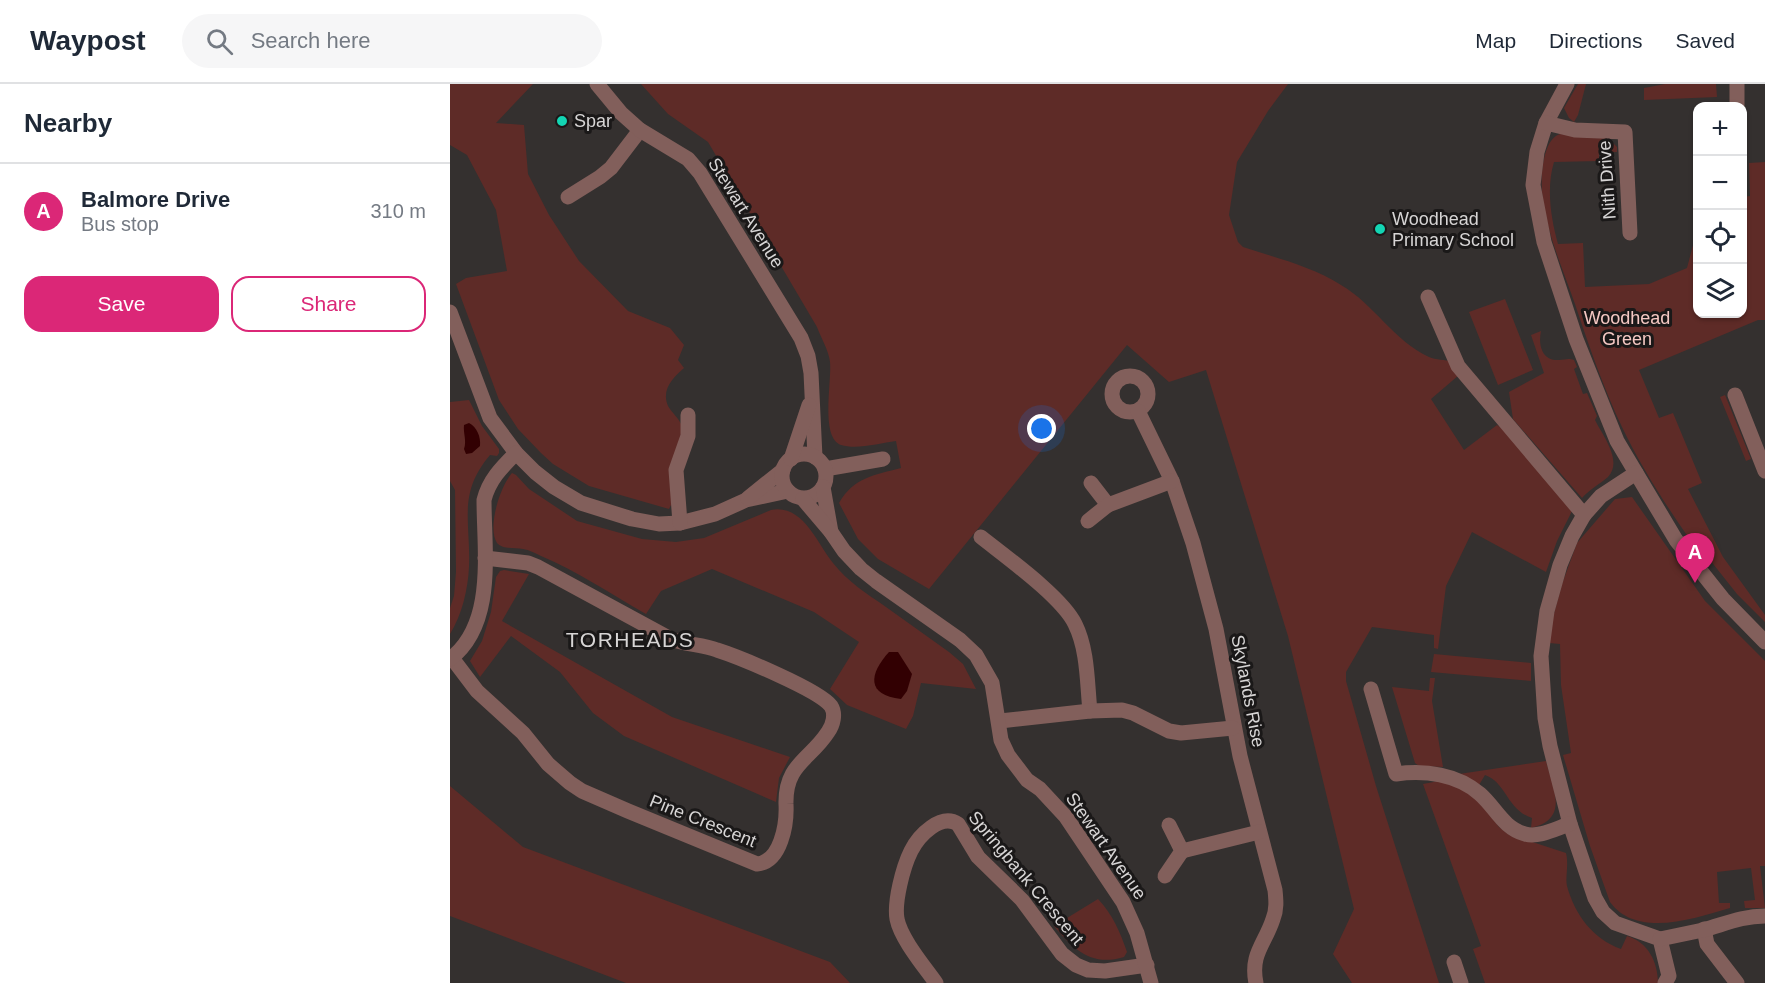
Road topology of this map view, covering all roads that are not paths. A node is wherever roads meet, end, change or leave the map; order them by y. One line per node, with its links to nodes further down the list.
1 (597, 84): 6 (street, Stewart Avenue)
2 (1567, 84): 5 (street)
3 (1737, 84): 4 (street)
4 (1737, 102)
5 (1546, 123): 8 (street, Nith Drive); 20 (street)
6 (640, 130): 7 (street); 12 (street, Stewart Avenue)
7 (568, 197)
8 (1630, 232)
9 (1428, 297): 28 (street)
10 (450, 312): 15 (street)
11 (1735, 395): 19 (street)
12 (811, 398): 17 (street, Stewart Avenue); 18 (street, Stewart Avenue)
13 (1138, 411): 21 (street, Skylands Rise)
14 (688, 415): 30 (street)
15 (516, 453): 30 (street); 33 (street)
16 (883, 459): 17 (street)
17 (820, 463): 18 (street); 23 (street)
18 (787, 464): 24 (street); 26 (street)
19 (1765, 471)
20 (1636, 473): 28 (street); 34 (street)
21 (1172, 481): 27 (street); 39 (street, Skylands Rise)
22 (1091, 483): 27 (street)
23 (823, 487): 25 (street); 31 (street, Stewart Avenue)
24 (788, 491): 25 (street); 26 (street)
25 (803, 499): 31 (street, Stewart Avenue)
26 (746, 500): 30 (street)
27 (1108, 505): 29 (street)
28 (1584, 515): 40 (street)
29 (1088, 521)
30 (680, 524)
31 (831, 532): 38 (street, Stewart Avenue)
32 (981, 537): 37 (street)
33 (485, 558): 35 (street); 35 (street, Pine Crescent)
34 (1765, 642)
35 (451, 659)
36 (1371, 689): 40 (street)
37 (1090, 711): 38 (street); 39 (street)
38 (1000, 721): 49 (street, Stewart Avenue)
39 (1233, 728): 42 (street, Skylands Rise)
40 (1570, 824): 47 (street)
41 (1169, 825): 43 (street)
42 (1259, 832): 43 (street); 53 (street, Skylands Rise)
43 (1182, 851): 44 (street)
44 (1165, 876)
45 (1765, 916): 46 (street)
46 (1704, 929): 47 (street); 56 (street)
47 (1660, 939): 55 (street)
48 (1454, 962): 54 (street)
49 (1147, 966): 50 (street, Springbank Crescent); 52 (street, Stewart Avenue)
50 (1085, 976): 51 (street, Springbank Crescent)
51 (936, 983)
52 (1151, 983)
53 (1256, 983)
54 (1461, 983)
55 (1665, 983)
56 (1737, 983)

